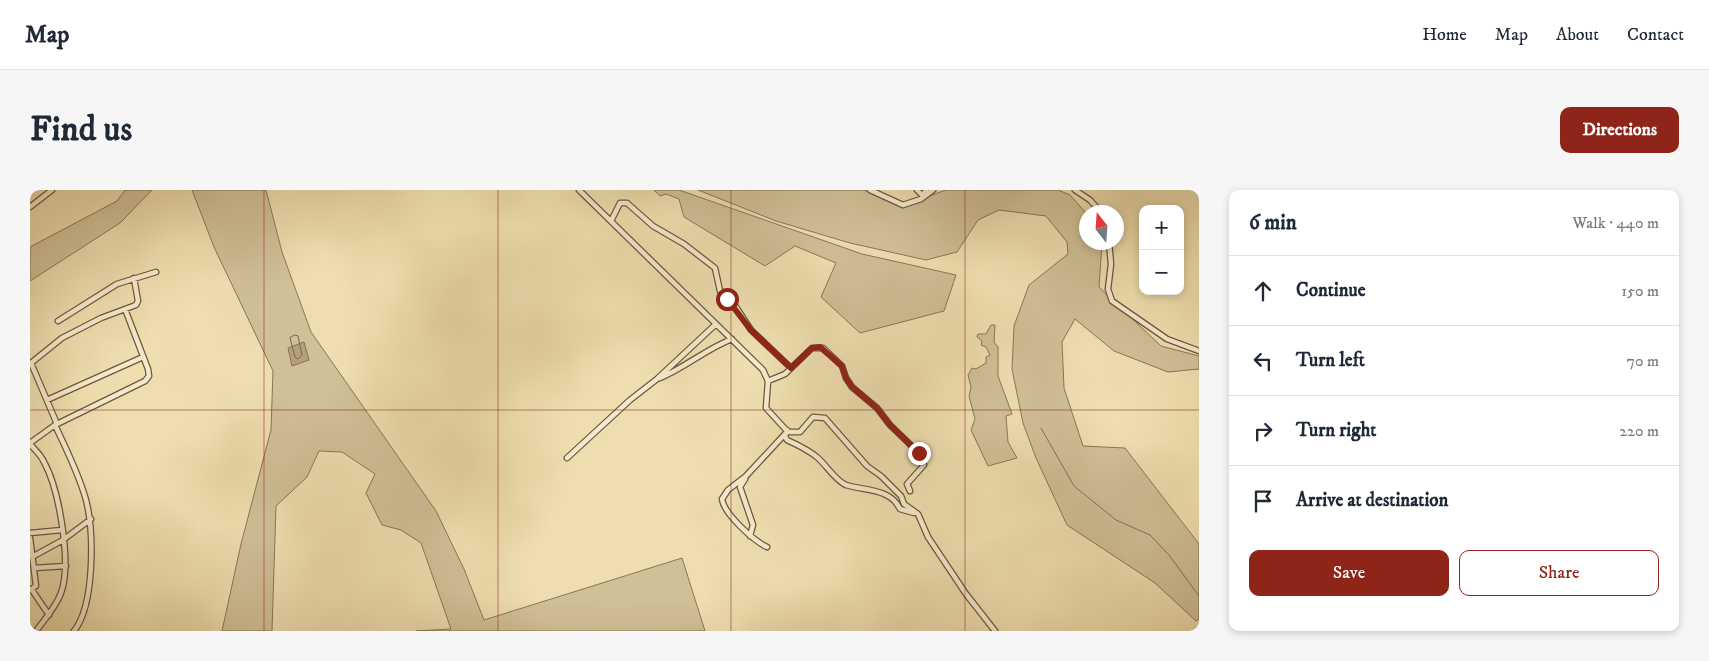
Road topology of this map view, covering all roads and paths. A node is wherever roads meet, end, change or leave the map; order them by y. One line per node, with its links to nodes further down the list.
1 (52, 190): 10 (street)
2 (579, 190): 11 (street)
3 (870, 190): 8 (street)
4 (917, 190): 8 (street)
5 (926, 190): 8 (street)
6 (933, 190): 8 (street)
7 (1075, 190): 9 (street)
8 (923, 196)
9 (1095, 205)
10 (30, 207)
11 (611, 221): 17 (street); 21 (street)
12 (1110, 250): 19 (street)
13 (156, 272): 14 (street)
14 (134, 278): 15 (street); 16 (street)
15 (125, 309): 20 (street); 24 (street)
16 (58, 320)
17 (716, 324): 18 (street); 22 (street)
18 (732, 339): 22 (street); 23 (street)
19 (1199, 351)
20 (143, 357): 24 (street); 25 (street)
21 (791, 368): 23 (street); 30 (street)
22 (657, 379): 28 (street)
23 (768, 381): 26 (street)
24 (46, 400): 25 (street)
25 (56, 424): 27 (street); 32 (street)
26 (786, 432): 29 (street); 31 (street); 31 (street)
27 (30, 443): 33 (street)
28 (567, 458)
29 (746, 476): 35 (street); 35 (street)
30 (910, 491)
31 (918, 514): 48 (street)
32 (90, 519): 37 (street); 44 (street)
33 (62, 530): 34 (street); 37 (street)
34 (30, 533)
35 (750, 536): 38 (street)
36 (30, 538): 39 (street)
37 (63, 540): 39 (street); 41 (street)
38 (767, 547)
39 (32, 557): 40 (street)
40 (32, 566): 41 (street); 42 (street)
41 (66, 566): 43 (street)
42 (31, 590): 43 (street)
43 (49, 615): 45 (street)
44 (81, 621): 46 (street); 47 (street)
45 (36, 631)
46 (74, 631)
47 (79, 631)
48 (994, 631)

